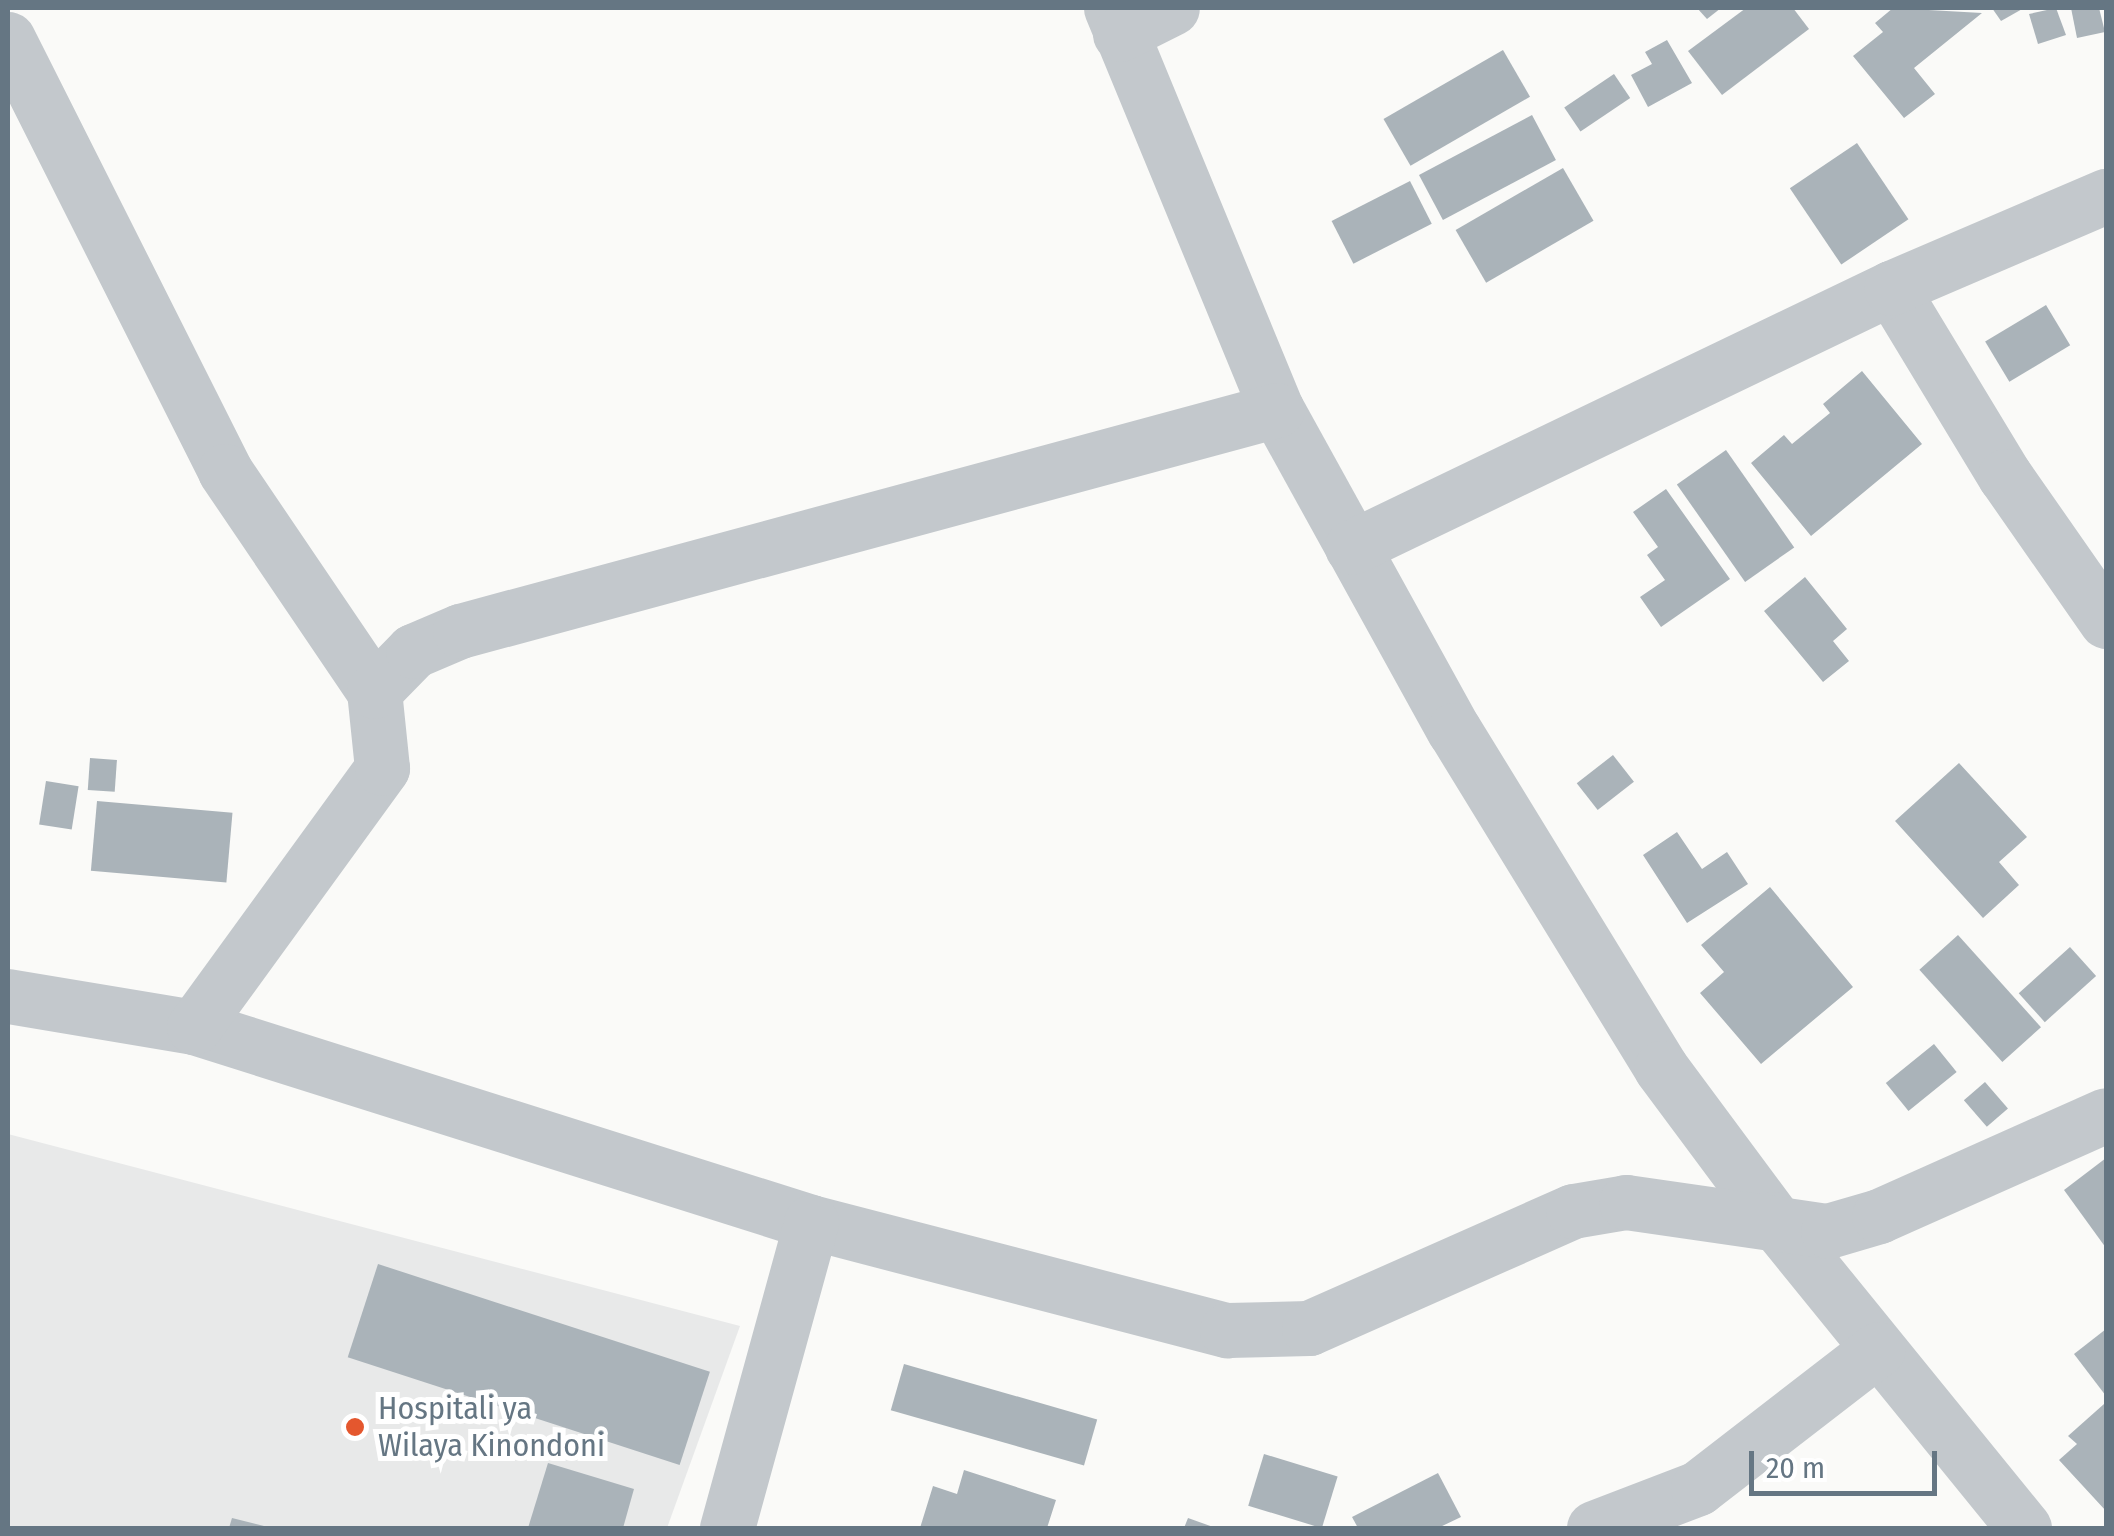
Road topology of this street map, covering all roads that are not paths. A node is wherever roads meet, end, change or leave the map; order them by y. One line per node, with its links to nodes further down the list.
1 (1172, 8): 2 (street)
2 (1116, 21): 6 (street)
3 (8, 39): 9 (street)
4 (2106, 196): 5 (street)
5 (1891, 288): 7 (street); 8 (street)
6 (1277, 410): 7 (street); 9 (street)
7 (1352, 547): 13 (street)
8 (2106, 621)
9 (374, 691): 11 (street)
10 (8, 996): 11 (street)
11 (194, 1027): 14 (street)
12 (2106, 1115): 13 (street)
13 (1773, 1219): 14 (street); 15 (street)
14 (811, 1222): 16 (street)
15 (1878, 1349): 17 (street); 18 (street)
16 (727, 1528)
17 (1594, 1528)
18 (2024, 1528)

